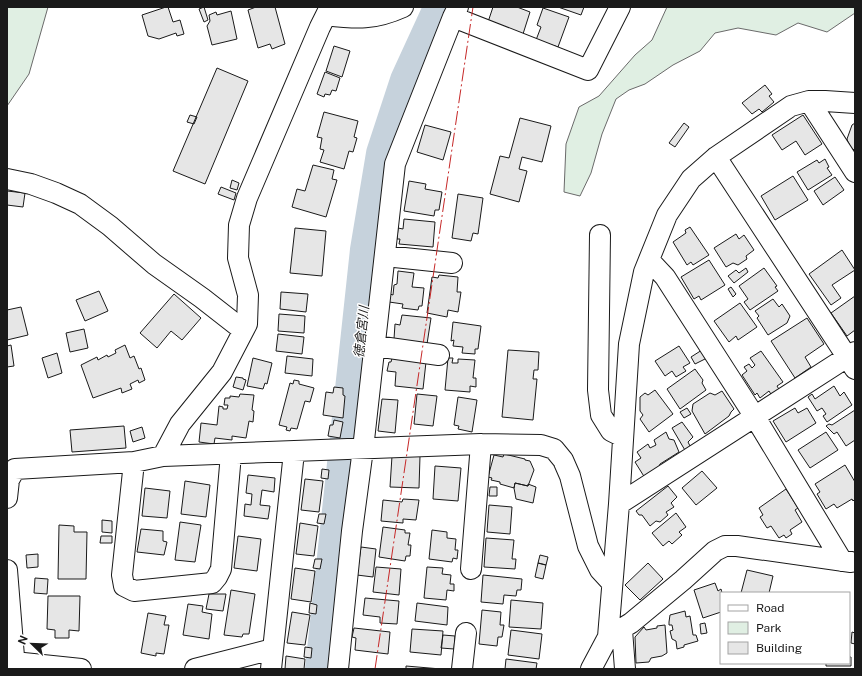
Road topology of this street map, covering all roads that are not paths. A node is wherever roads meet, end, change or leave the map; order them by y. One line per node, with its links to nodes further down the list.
1 (403, 7): 3 (street)
2 (620, 7): 4 (street)
3 (328, 11): 14 (street)
4 (455, 12): 11 (street)
5 (809, 101): 6 (street); 7 (street); 8 (street)
6 (855, 103)
7 (716, 157): 12 (street); 17 (street)
8 (855, 172)
9 (7, 179): 14 (street)
10 (600, 235): 19 (street)
11 (385, 256): 13 (street); 15 (street)
12 (649, 260): 18 (street); 19 (street)
13 (452, 263)
14 (244, 330): 24 (street)
15 (375, 346): 16 (street); 21 (street)
16 (439, 355)
17 (852, 359): 18 (street)
18 (755, 417): 27 (street); 28 (street)
19 (623, 438): 27 (street)
20 (481, 444): 21 (street); 29 (street); 31 (street)
21 (363, 449): 22 (street); 39 (street)
22 (294, 452): 23 (street); 34 (street)
23 (231, 454): 24 (street); 25 (street)
24 (163, 456): 25 (street)
25 (134, 462): 26 (street)
26 (7, 498)
27 (619, 504): 31 (street)
28 (849, 562): 33 (street)
29 (471, 569)
30 (7, 570): 35 (street)
31 (612, 583): 33 (street)
32 (466, 633): 40 (street)
33 (615, 634): 41 (street); 42 (street)
34 (273, 649): 37 (street); 38 (street)
35 (14, 665): 36 (street)
36 (81, 669)
37 (195, 669)
38 (271, 669)
39 (338, 669)
40 (462, 669)
41 (591, 669)
42 (625, 669)

